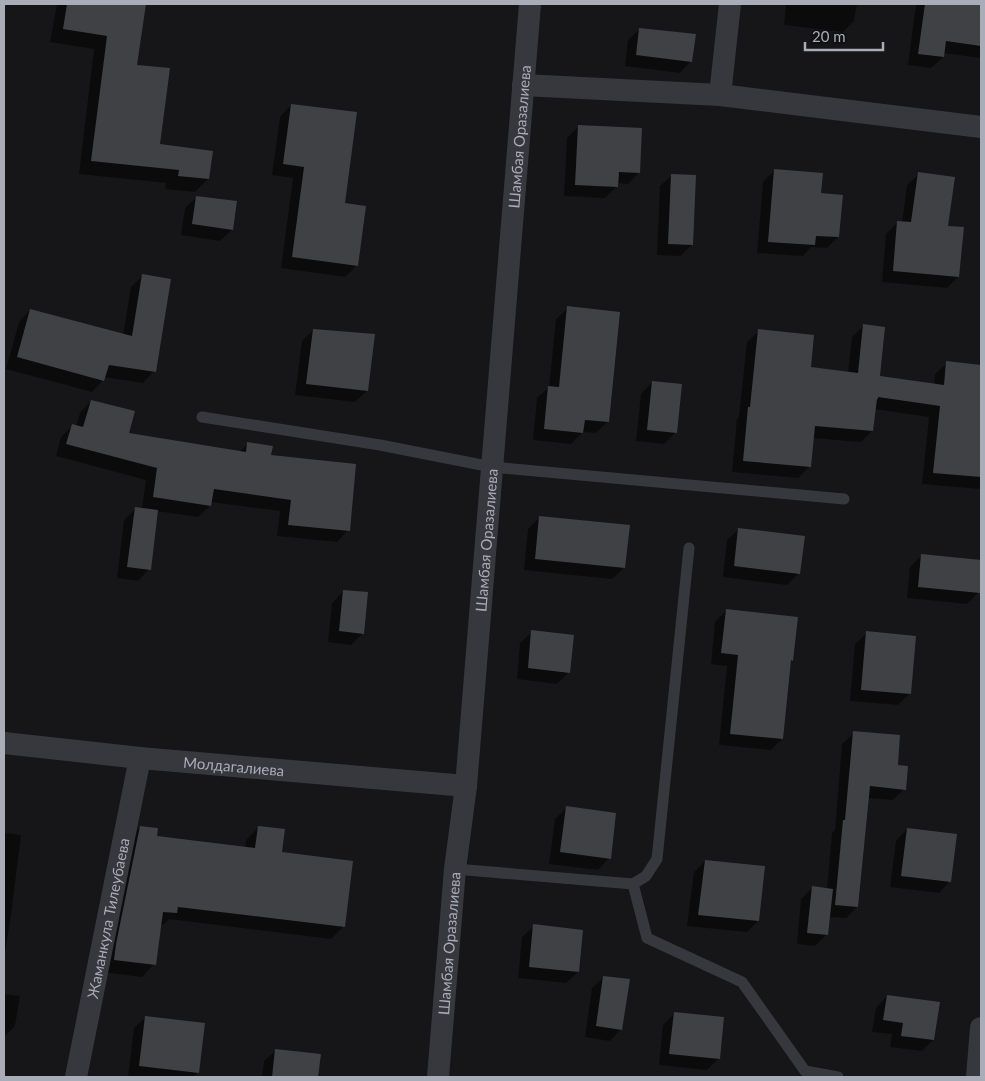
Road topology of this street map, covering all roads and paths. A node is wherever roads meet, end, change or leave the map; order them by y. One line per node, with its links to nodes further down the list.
1 (530, 4): 3 (street, Шамбая Оразалиева)
2 (730, 4): 4 (street)
3 (523, 85): 4 (street); 7 (street, Шамбая Оразалиева)
4 (720, 95): 5 (street)
5 (981, 127)
6 (202, 417): 7 (lane)
7 (492, 467): 8 (lane); 12 (street, Шамбая Оразалиева)
8 (844, 499)
9 (689, 548): 14 (lane)
10 (4, 743): 11 (street, Молдагалиева)
11 (140, 758): 12 (street, Молдагалиева); 16 (street, Жаманкула Тилеубаева)
12 (466, 786): 13 (street, Шамбая Оразалиева)
13 (455, 869): 14 (lane); 17 (street, Шамбая Оразалиева)
14 (634, 884): 18 (lane)
15 (981, 1028): 19 (street)
16 (76, 1077)
17 (438, 1077)
18 (838, 1077)
19 (977, 1077)

